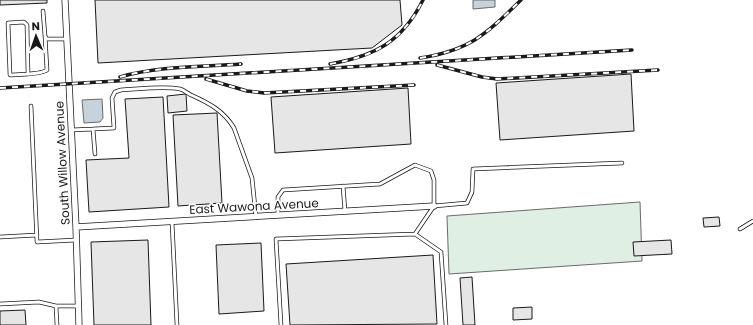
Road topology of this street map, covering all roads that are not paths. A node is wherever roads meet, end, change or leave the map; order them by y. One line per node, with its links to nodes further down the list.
1 (65, 0): 4 (street, South Willow Avenue)
2 (43, 11): 3 (lane)
3 (45, 36): 4 (lane); 5 (lane)
4 (67, 39): 8 (street, South Willow Avenue)
5 (28, 74): 5 (lane)
6 (31, 106): 21 (lane)
7 (93, 129): 8 (lane); 9 (lane); 15 (lane)
8 (71, 130): 18 (street, South Willow Avenue)
9 (95, 154)
10 (622, 163): 12 (lane)
11 (343, 186): 12 (lane); 13 (lane); 14 (lane)
12 (434, 206): 13 (street, East Wawona Avenue); 20 (lane)
13 (345, 212): 14 (street, East Wawona Avenue)
14 (278, 216): 15 (street, East Wawona Avenue)
15 (256, 217): 17 (street, East Wawona Avenue)
16 (753, 221): 19 (lane)
17 (172, 222): 18 (street, East Wawona Avenue); 29 (lane)
18 (76, 228): 23 (street, South Willow Avenue)
19 (740, 229)
20 (415, 234): 30 (lane); 31 (lane)
21 (37, 236): 22 (lane); 23 (lane)
22 (0, 237)
23 (76, 240): 26 (street, South Willow Avenue)
24 (0, 304): 25 (lane)
25 (56, 306): 26 (lane); 27 (lane)
26 (78, 306): 28 (street, South Willow Avenue)
27 (57, 325)
28 (79, 325)
29 (177, 325)
30 (281, 325)
31 (446, 325)

